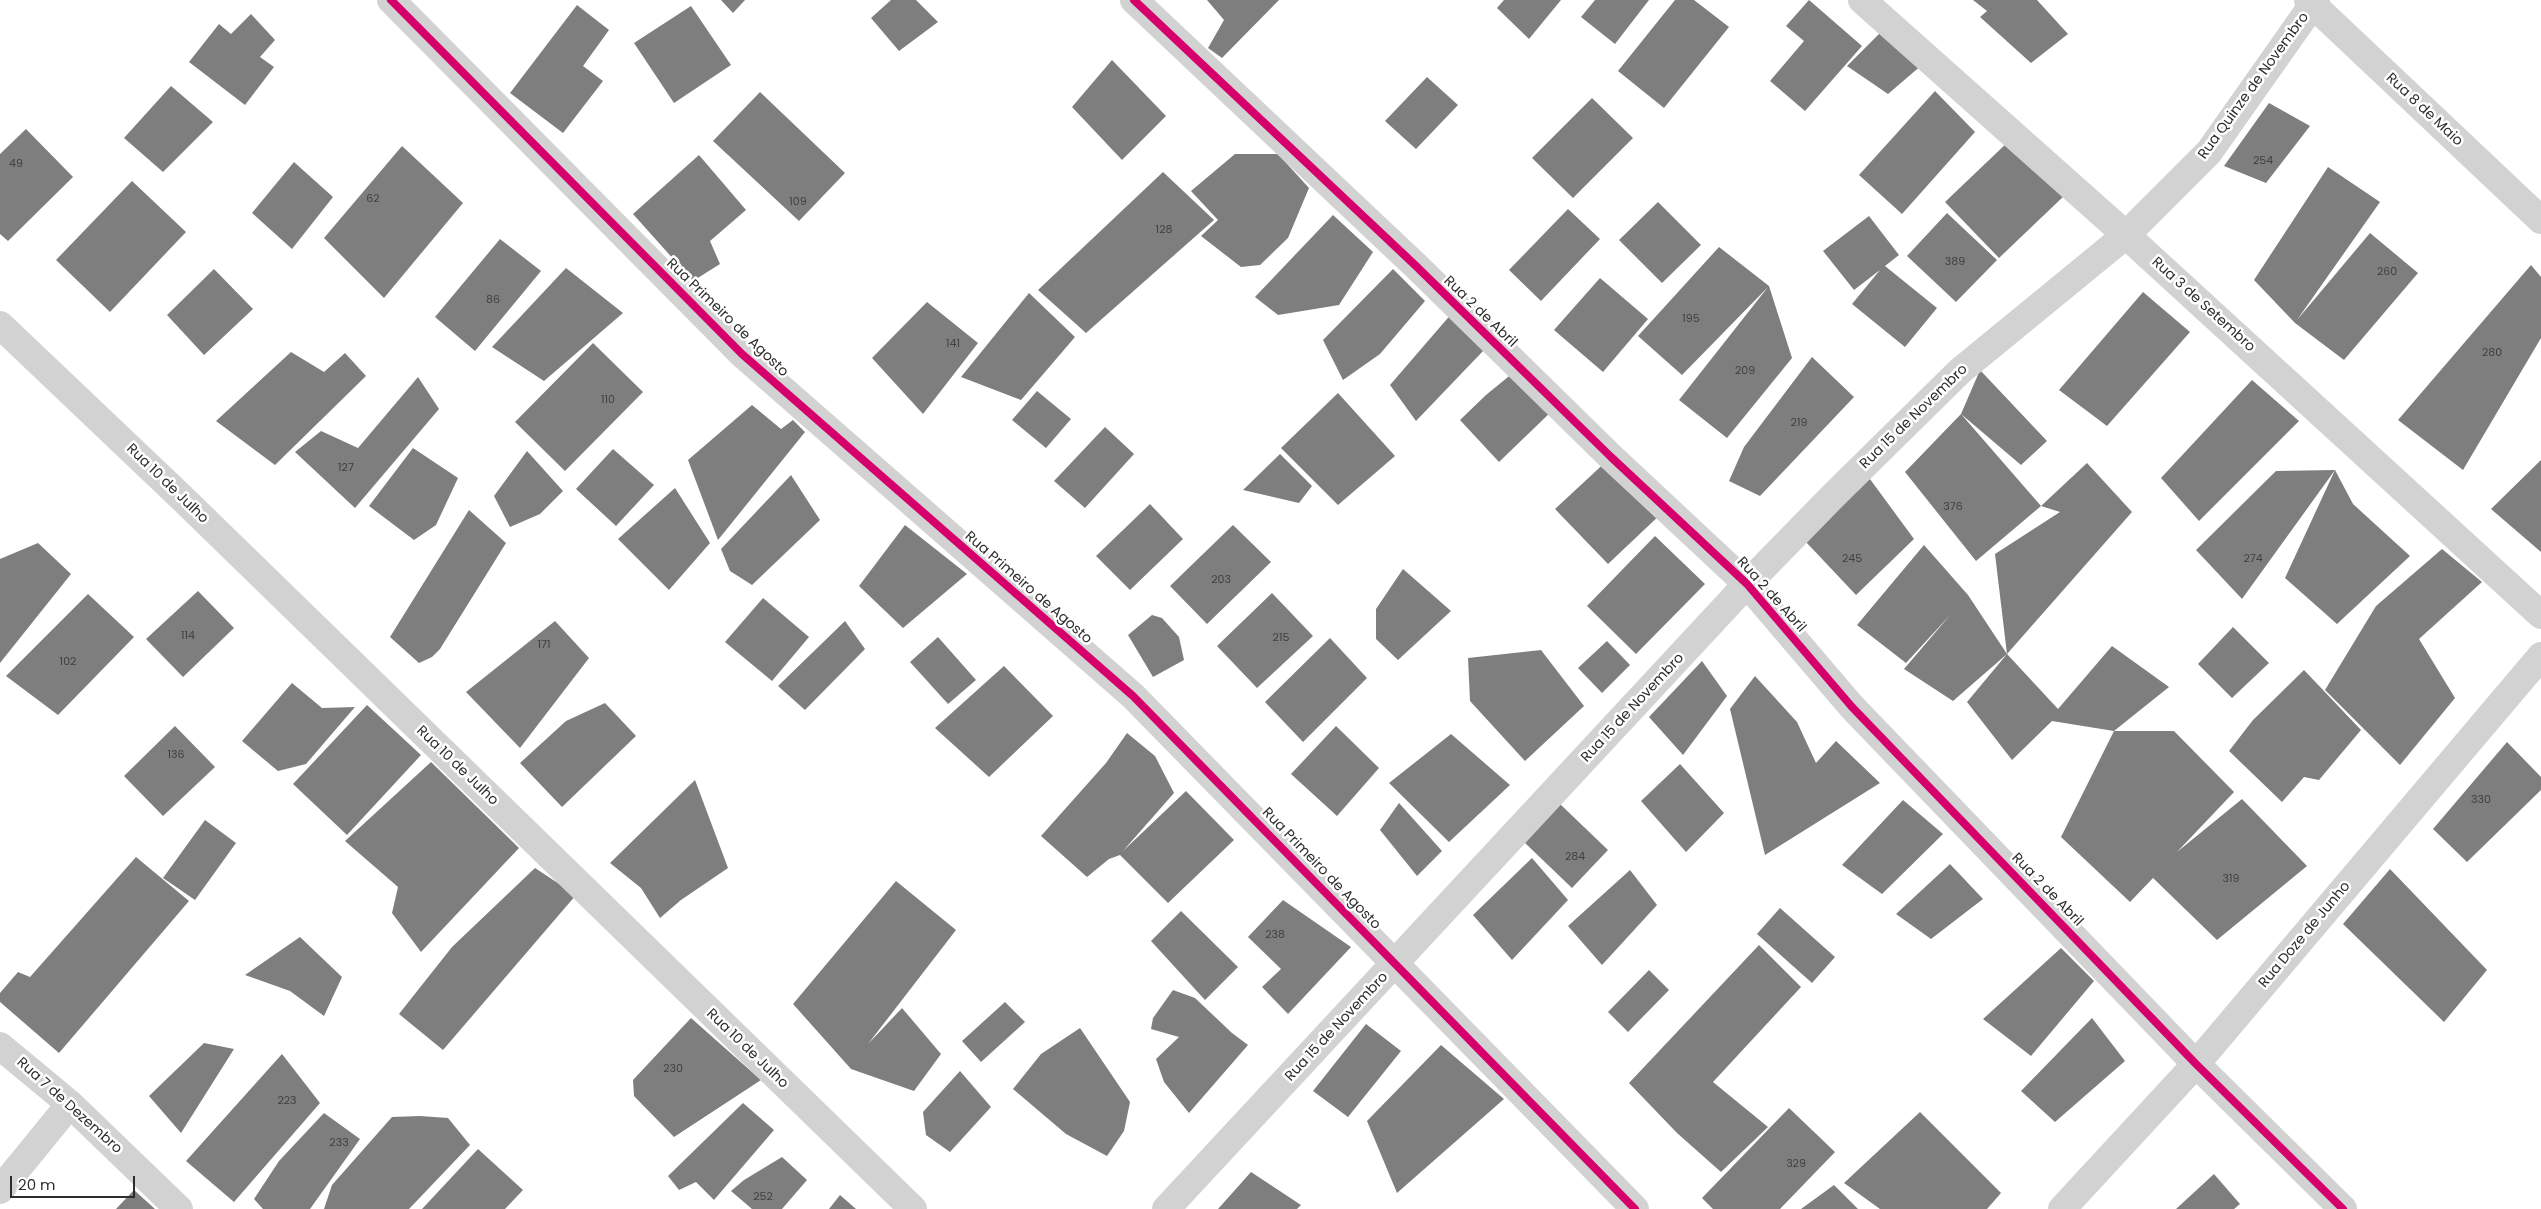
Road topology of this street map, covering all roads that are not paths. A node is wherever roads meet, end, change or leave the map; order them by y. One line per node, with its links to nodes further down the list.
1 (390, 0): 11 (street, Rua Primeiro de Agosto)
2 (1134, 0): 8 (street, Rua 2 de Abril)
3 (1862, 0): 6 (street, Rua 3 de Setembro)
4 (2312, 2): 5 (street, Rua 8 de Maio); 6 (street, Rua Quinze de Novembro)
5 (2541, 220)
6 (2126, 235): 8 (street, Rua 15 de Novembro); 9 (street, Rua 3 de Setembro)
7 (0, 325): 17 (street, Rua 10 de Julho)
8 (1747, 584): 11 (street, Rua 15 de Novembro); 13 (street, Rua 2 de Abril)
9 (2541, 615)
10 (2541, 656): 13 (street, Rua Doze de Junho)
11 (1396, 964): 18 (street, Rua 15 de Novembro); 19 (street, Rua Primeiro de Agosto)
12 (0, 1046): 14 (street, Rua 7 de Dezembro)
13 (2196, 1064): 20 (street, Rua Doze de Junho); 21 (street, Rua 2 de Abril)
14 (70, 1104): 15 (street); 16 (street, Rua 7 de Dezembro)
15 (0, 1190)
16 (180, 1209)
17 (913, 1209)
18 (1166, 1209)
19 (1635, 1209)
20 (2062, 1209)
21 (2343, 1209)

